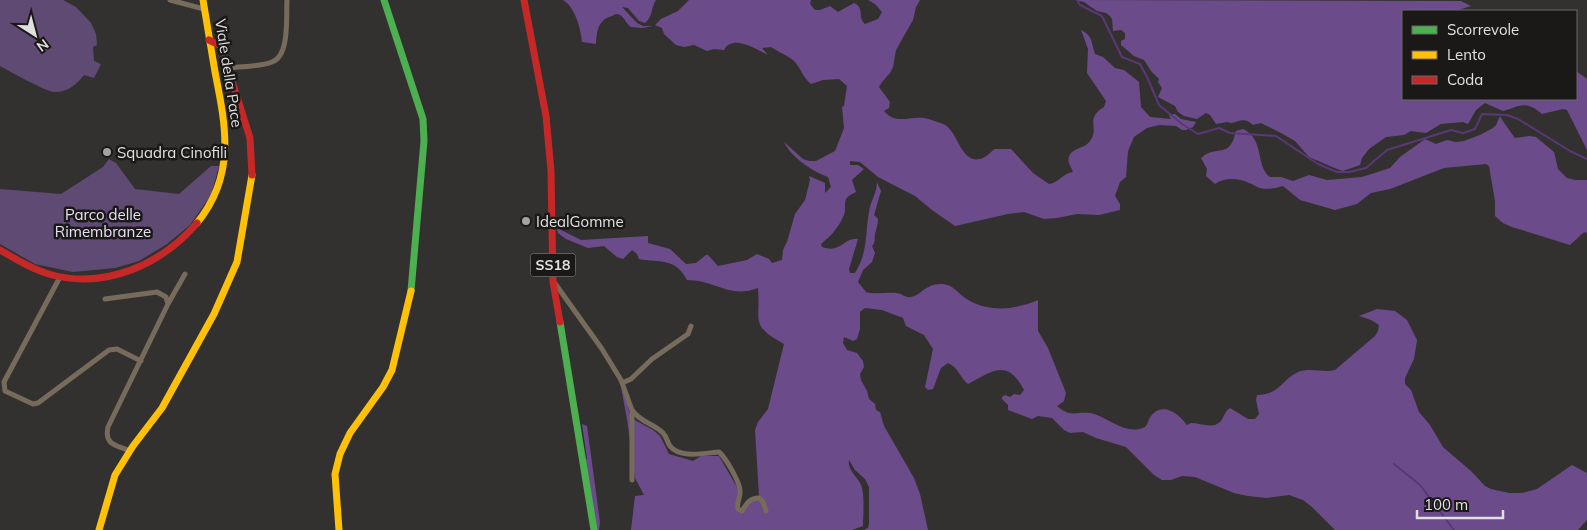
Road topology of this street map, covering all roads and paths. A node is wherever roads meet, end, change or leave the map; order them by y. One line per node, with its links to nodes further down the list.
1 (170, 0): 6 (street)
2 (203, 0): 6 (street, Viale della Pace)
3 (287, 0): 8 (street)
4 (384, 0): 23 (street)
5 (524, 0): 12 (street, SS18)
6 (204, 9): 7 (street, Viale della Pace)
7 (209, 40): 8 (street); 11 (street, Viale della Pace)
8 (228, 68): 19 (street)
9 (0, 250): 11 (street, Viale della Pace)
10 (185, 274): 14 (street)
11 (60, 277): 16 (street)
12 (553, 282): 17 (street); 24 (street, SS18)
13 (105, 299): 14 (street)
14 (168, 304): 16 (street)
15 (691, 326): 17 (street)
16 (141, 361): 19 (street)
17 (622, 383): 18 (street)
18 (632, 410): 20 (street); 21 (street)
19 (130, 452): 22 (street)
20 (632, 480)
21 (766, 511)
22 (99, 530)
23 (339, 530)
24 (594, 530)

